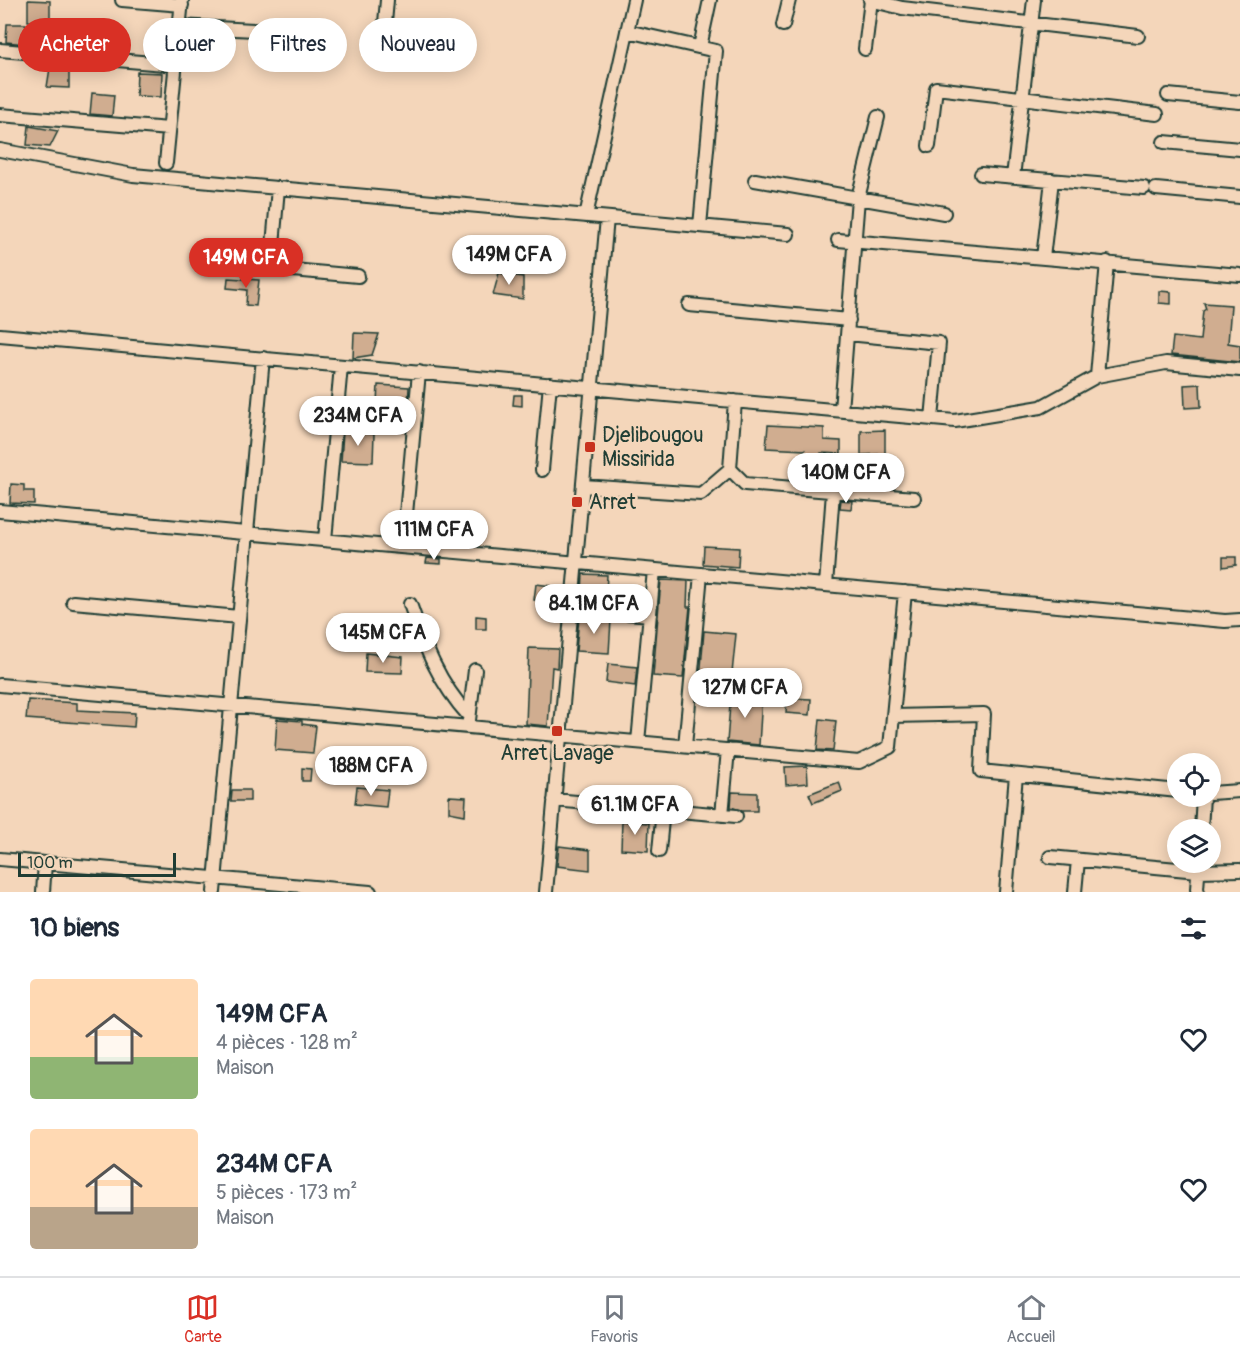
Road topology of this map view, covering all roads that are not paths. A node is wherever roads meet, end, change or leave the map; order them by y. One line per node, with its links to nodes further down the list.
1 (122, 0): 8 (street)
2 (387, 0): 10 (street)
3 (634, 0): 13 (street)
4 (710, 0): 15 (street)
5 (789, 0): 12 (street)
6 (871, 0): 11 (street); 16 (street)
7 (1034, 0): 11 (street)
8 (182, 3): 9 (street)
9 (181, 18)
10 (385, 18)
11 (1032, 23): 14 (street); 21 (street)
12 (783, 25)
13 (627, 31): 15 (street); 40 (street)
14 (1138, 36)
15 (700, 47): 42 (street)
16 (865, 49)
17 (0, 50): 18 (street)
18 (143, 62)
19 (175, 72): 26 (street)
20 (1168, 95): 22 (street)
21 (1023, 98): 23 (street); 28 (street); 33 (street)
22 (1240, 102)
23 (1157, 114)
24 (0, 115): 26 (street)
25 (878, 117): 38 (street)
26 (169, 129): 31 (street)
27 (1164, 142): 29 (street)
28 (929, 146)
29 (1240, 149)
30 (0, 150): 36 (street)
31 (166, 163)
32 (981, 174): 33 (street)
33 (1013, 177): 35 (street)
34 (755, 180): 38 (street)
35 (1052, 180): 37 (street); 46 (street)
36 (278, 188): 40 (street); 49 (street)
37 (1240, 197)
38 (858, 198): 39 (street); 45 (street)
39 (944, 213)
40 (586, 216): 41 (street)
41 (607, 218): 42 (street); 60 (street)
42 (700, 226): 43 (street)
43 (788, 234)
44 (838, 240): 45 (street)
45 (855, 242): 46 (street); 51 (street)
46 (1043, 258): 47 (street)
47 (1107, 262): 48 (street); 58 (street)
48 (1240, 275)
49 (357, 276)
50 (689, 305): 51 (street)
51 (849, 320): 52 (street)
52 (848, 334): 62 (street); 63 (street)
53 (0, 335): 54 (street)
54 (263, 358): 55 (street); 70 (street)
55 (341, 366): 57 (street); 71 (street)
56 (1240, 370): 58 (street)
57 (419, 372): 59 (street); 72 (street)
58 (1097, 376): 63 (street)
59 (550, 384): 60 (street); 65 (street)
60 (592, 388): 61 (street); 66 (street)
61 (735, 401): 62 (street); 64 (street)
62 (841, 410): 63 (street)
63 (932, 419)
64 (730, 469): 66 (street); 67 (street)
65 (542, 470)
66 (583, 486): 73 (street)
67 (833, 492): 68 (street); 76 (street)
68 (914, 498)
69 (0, 511): 70 (street)
70 (247, 533): 71 (street); 82 (street)
71 (325, 540): 72 (street)
72 (403, 547): 73 (street)
73 (576, 563): 74 (street); 80 (street)
74 (654, 570): 75 (street); 81 (street)
75 (701, 574): 76 (street); 91 (street)
76 (826, 585): 77 (street)
77 (905, 592): 83 (street); 87 (street)
78 (73, 602): 82 (street)
79 (410, 604): 88 (street)
80 (572, 608): 81 (street); 89 (street)
81 (650, 615): 90 (street)
82 (239, 617): 86 (street)
83 (1240, 620)
84 (475, 670): 88 (street)
85 (0, 685): 86 (street)
86 (231, 706): 88 (street); 110 (street)
87 (893, 716): 92 (street); 93 (street)
88 (468, 722): 89 (street)
89 (560, 735): 90 (street); 97 (street)
90 (638, 742): 91 (street)
91 (685, 746): 92 (street)
92 (728, 750): 99 (street)
93 (1016, 775): 94 (street); 116 (street)
94 (1167, 790)
95 (1240, 792): 96 (street)
96 (1221, 793)
97 (554, 800): 98 (street); 115 (street)
98 (663, 810): 99 (street); 101 (street)
99 (722, 815): 100 (street)
100 (736, 816)
101 (659, 851)
102 (1050, 857): 104 (street)
103 (0, 859): 105 (street)
104 (1078, 860): 106 (street); 117 (street)
105 (45, 863): 110 (street); 112 (street)
106 (1167, 865)
107 (1221, 869): 108 (street)
108 (1240, 870)
109 (1197, 873): 111 (street)
110 (215, 878): 113 (street); 114 (street)
111 (1194, 891)
112 (43, 892)
113 (214, 892)
114 (370, 892)
115 (546, 892)
116 (1006, 892)
117 (1075, 892)

